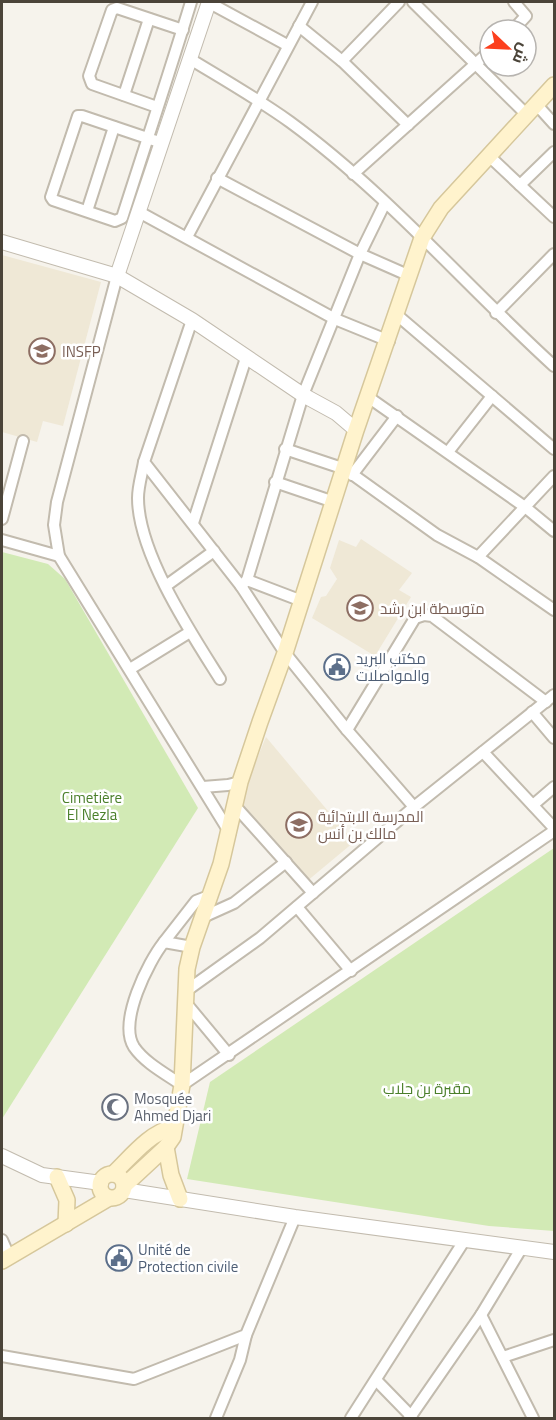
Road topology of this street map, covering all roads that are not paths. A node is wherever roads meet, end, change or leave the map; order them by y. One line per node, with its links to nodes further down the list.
1 (191, 2): 10 (street)
2 (209, 2): 11 (street); 12 (street)
3 (312, 2): 9 (street)
4 (399, 2): 13 (street)
5 (413, 2): 15 (street)
6 (514, 2): 7 (street)
7 (524, 18)
8 (149, 19): 10 (street); 17 (street); 17 (street)
9 (299, 26): 11 (street); 13 (street)
10 (183, 30): 19 (street)
11 (287, 45): 18 (street)
12 (190, 59): 18 (street); 25 (street)
13 (342, 61): 22 (street)
14 (478, 62): 15 (street)
15 (475, 65): 20 (street); 22 (street)
16 (555, 85): 20 (main road)
17 (124, 95): 19 (street)
18 (258, 100): 28 (street); 29 (street)
19 (158, 106): 24 (street)
20 (531, 109): 21 (street); 27 (main road)
21 (555, 124)
22 (408, 125): 28 (street)
23 (114, 128): 24 (street); 32 (street); 32 (street)
24 (147, 139): 25 (street); 32 (street)
25 (162, 143): 33 (street)
26 (555, 153): 30 (street)
27 (488, 155): 30 (street); 36 (main road)
28 (353, 174): 31 (street)
29 (217, 178): 35 (street); 38 (street)
30 (520, 185): 34 (street)
31 (385, 203): 36 (street); 38 (street)
32 (87, 211)
33 (139, 212): 35 (street); 40 (street)
34 (555, 217)
35 (187, 237): 44 (street)
36 (422, 238): 41 (main road); 42 (street)
37 (2, 242): 40 (street)
38 (360, 254): 41 (street); 44 (street)
39 (552, 262): 42 (street)
40 (117, 276): 45 (street); 69 (street)
41 (410, 276): 43 (main road)
42 (496, 313): 48 (street)
43 (397, 315): 46 (main road); 50 (street)
44 (335, 319): 46 (street); 49 (street)
45 (192, 320): 47 (street); 58 (street)
46 (389, 341): 51 (main road)
47 (246, 358): 49 (street); 65 (street)
48 (555, 366)
49 (303, 395): 53 (street); 55 (street)
50 (492, 396): 56 (street); 57 (street)
51 (368, 397): 52 (street); 53 (main road)
52 (397, 416): 57 (street); 59 (street)
53 (358, 424): 59 (main road)
54 (23, 441): 64 (street)
55 (285, 449): 59 (street); 61 (street)
56 (555, 449)
57 (448, 452): 63 (street)
58 (144, 462): 65 (street); 72 (street)
59 (348, 472): 62 (main road); 70 (street)
60 (555, 476): 63 (street)
61 (275, 482): 62 (street); 71 (street)
62 (334, 502): 73 (main road)
63 (525, 507): 66 (street); 70 (street)
64 (2, 519)
65 (193, 523): 68 (street)
66 (555, 531)
67 (2, 540): 69 (street)
68 (214, 551): 71 (street); 72 (street)
69 (59, 556): 77 (street)
70 (478, 557): 74 (street)
71 (244, 583): 73 (street); 76 (street)
72 (167, 585): 75 (street)
73 (302, 601): 76 (main road)
74 (553, 607)
75 (190, 632): 77 (street); 78 (street)
76 (285, 653): 81 (street); 84 (main road)
77 (130, 669): 85 (street)
78 (220, 679)
79 (550, 698): 80 (street); 81 (street)
80 (532, 712): 82 (street); 83 (street)
81 (347, 730): 89 (street)
82 (555, 738)
83 (483, 752): 87 (street); 89 (street)
84 (240, 782): 85 (street); 88 (main road)
85 (203, 787): 91 (street)
86 (555, 787): 87 (street)
87 (533, 805): 90 (street)
88 (236, 807): 91 (main road); 92 (street)
89 (414, 807): 93 (street)
90 (555, 830): 99 (street)
91 (230, 833): 94 (main road)
92 (286, 862): 93 (street); 96 (street)
93 (313, 892): 95 (street)
94 (210, 896): 96 (main road); 97 (street)
95 (297, 907): 99 (street); 100 (street)
96 (203, 917): 98 (main road)
97 (164, 942): 98 (street); 102 (street)
98 (192, 947): 100 (main road)
99 (351, 971): 101 (street)
100 (185, 997): 101 (street); 102 (main road)
101 (229, 1055): 102 (street)
102 (182, 1085): 103 (main road)
103 (172, 1128): 104 (main road); 107 (main road)
104 (166, 1147): 108 (main road); 110 (main road)
105 (2, 1156): 106 (street)
106 (57, 1177): 107 (street); 112 (main road)
107 (107, 1178): 108 (main road); 109 (main road)
108 (124, 1188): 109 (main road); 110 (street)
109 (109, 1198): 112 (main road)
110 (180, 1199): 111 (street)
111 (295, 1217): 114 (street); 119 (street)
112 (66, 1224): 117 (main road)
113 (2, 1240): 117 (street)
114 (464, 1241): 115 (street); 123 (street)
115 (521, 1249): 116 (street); 118 (street)
116 (555, 1252)
117 (5, 1258)
118 (481, 1315): 122 (street); 124 (street)
119 (246, 1335): 121 (street); 125 (street)
120 (555, 1340): 122 (street)
121 (2, 1356)
122 (503, 1357): 127 (street)
123 (376, 1380): 124 (street); 126 (street)
124 (411, 1418)
125 (216, 1419)
126 (351, 1419)
127 (532, 1419)

